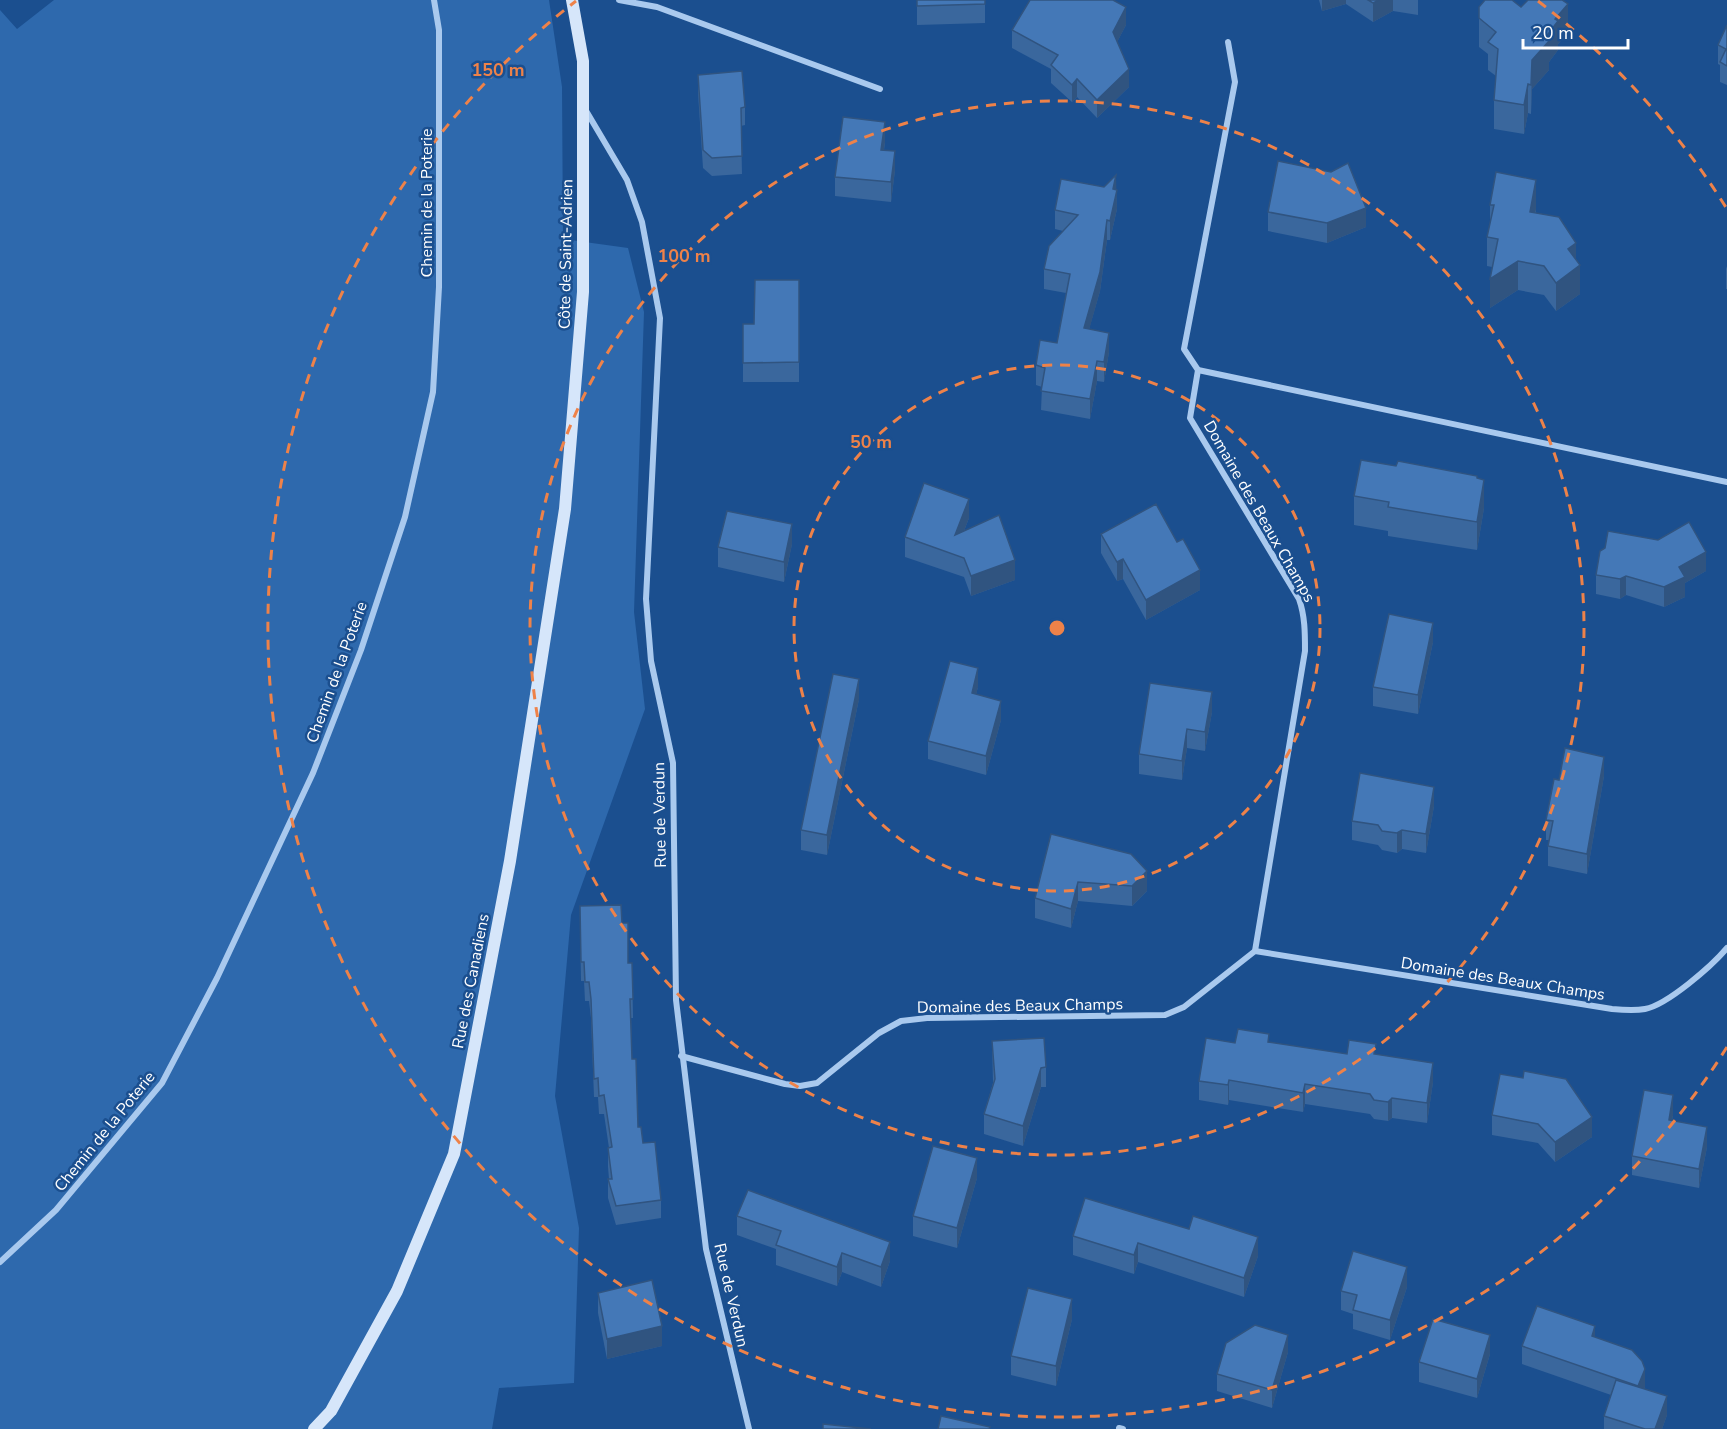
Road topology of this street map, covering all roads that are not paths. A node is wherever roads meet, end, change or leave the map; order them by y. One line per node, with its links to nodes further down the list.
1 (434, 0): 13 (street, Chemin de la Poterie)
2 (572, 0): 6 (main road, Côte de Saint-Adrien)
3 (619, 0): 5 (street)
4 (1228, 42): 7 (street)
5 (880, 89)
6 (583, 106): 9 (main road, Côte de Saint-Adrien); 12 (street, Rue de Verdun)
7 (1198, 370): 8 (street); 11 (street, Domaine des Beaux Champs)
8 (1727, 482)
9 (565, 508): 14 (main road, Rue des Canadiens)
10 (1727, 948): 11 (street, Domaine des Beaux Champs)
11 (1255, 951): 12 (street, Domaine des Beaux Champs)
12 (681, 1056): 15 (street, Rue de Verdun)
13 (0, 1262)
14 (314, 1429)
15 (749, 1429)

